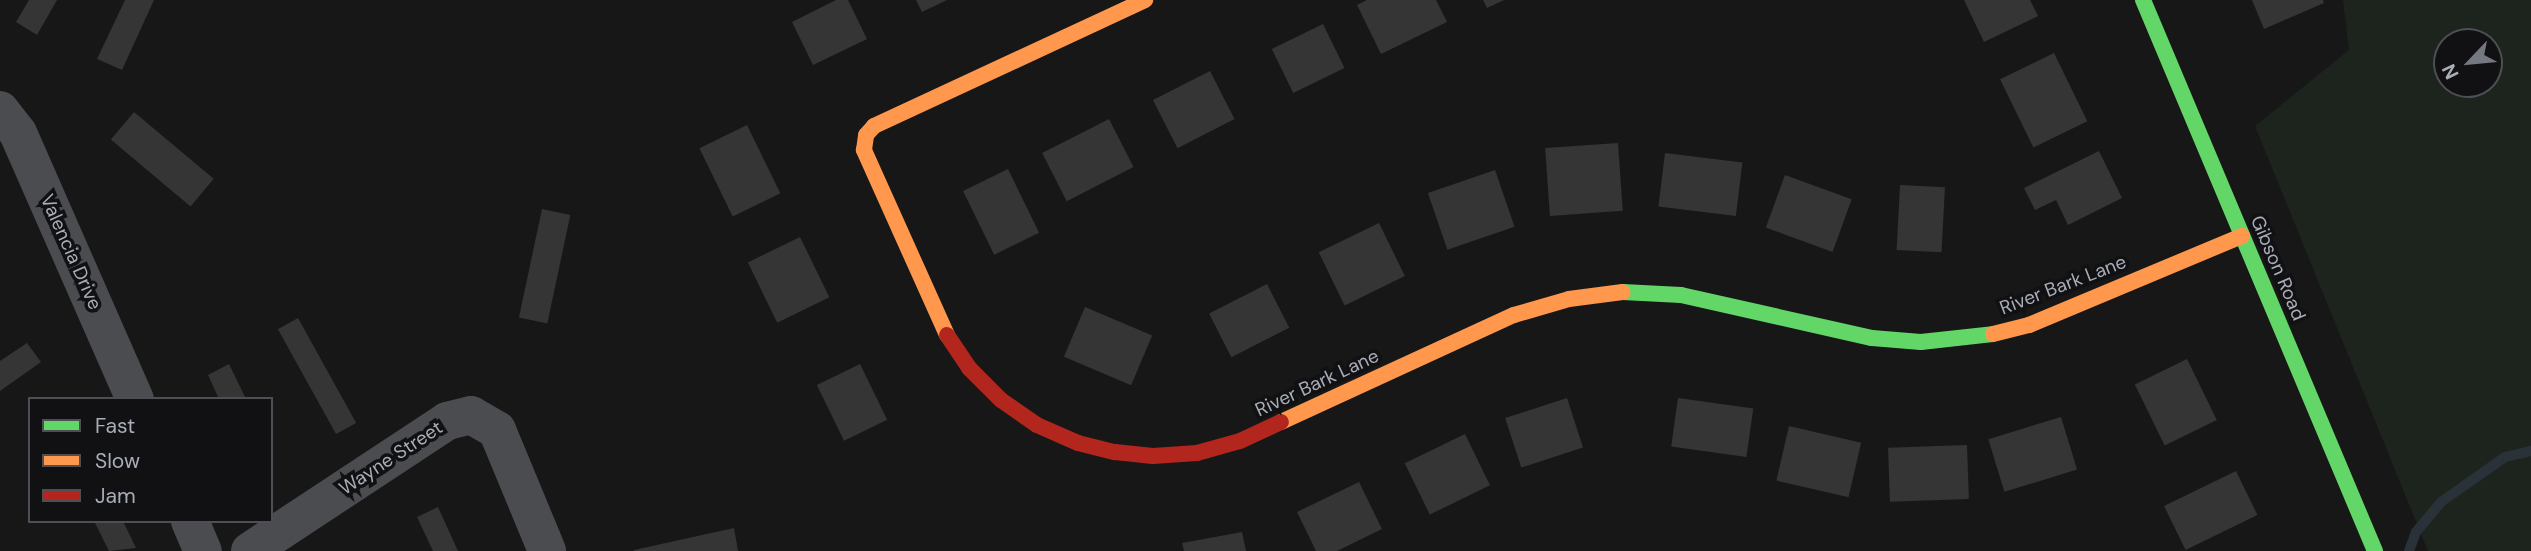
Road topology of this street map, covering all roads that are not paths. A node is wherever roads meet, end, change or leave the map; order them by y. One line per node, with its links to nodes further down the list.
1 (1145, 0): 4 (street, River Bark Lane)
2 (2143, 0): 4 (street, Gibson Road)
3 (0, 110): 5 (street, Valencia Drive)
4 (2242, 236): 10 (street, Gibson Road)
5 (134, 397)
6 (191, 523): 7 (street)
7 (203, 551)
8 (250, 551): 9 (street, Wayne Street)
9 (547, 551)
10 (2375, 551)

